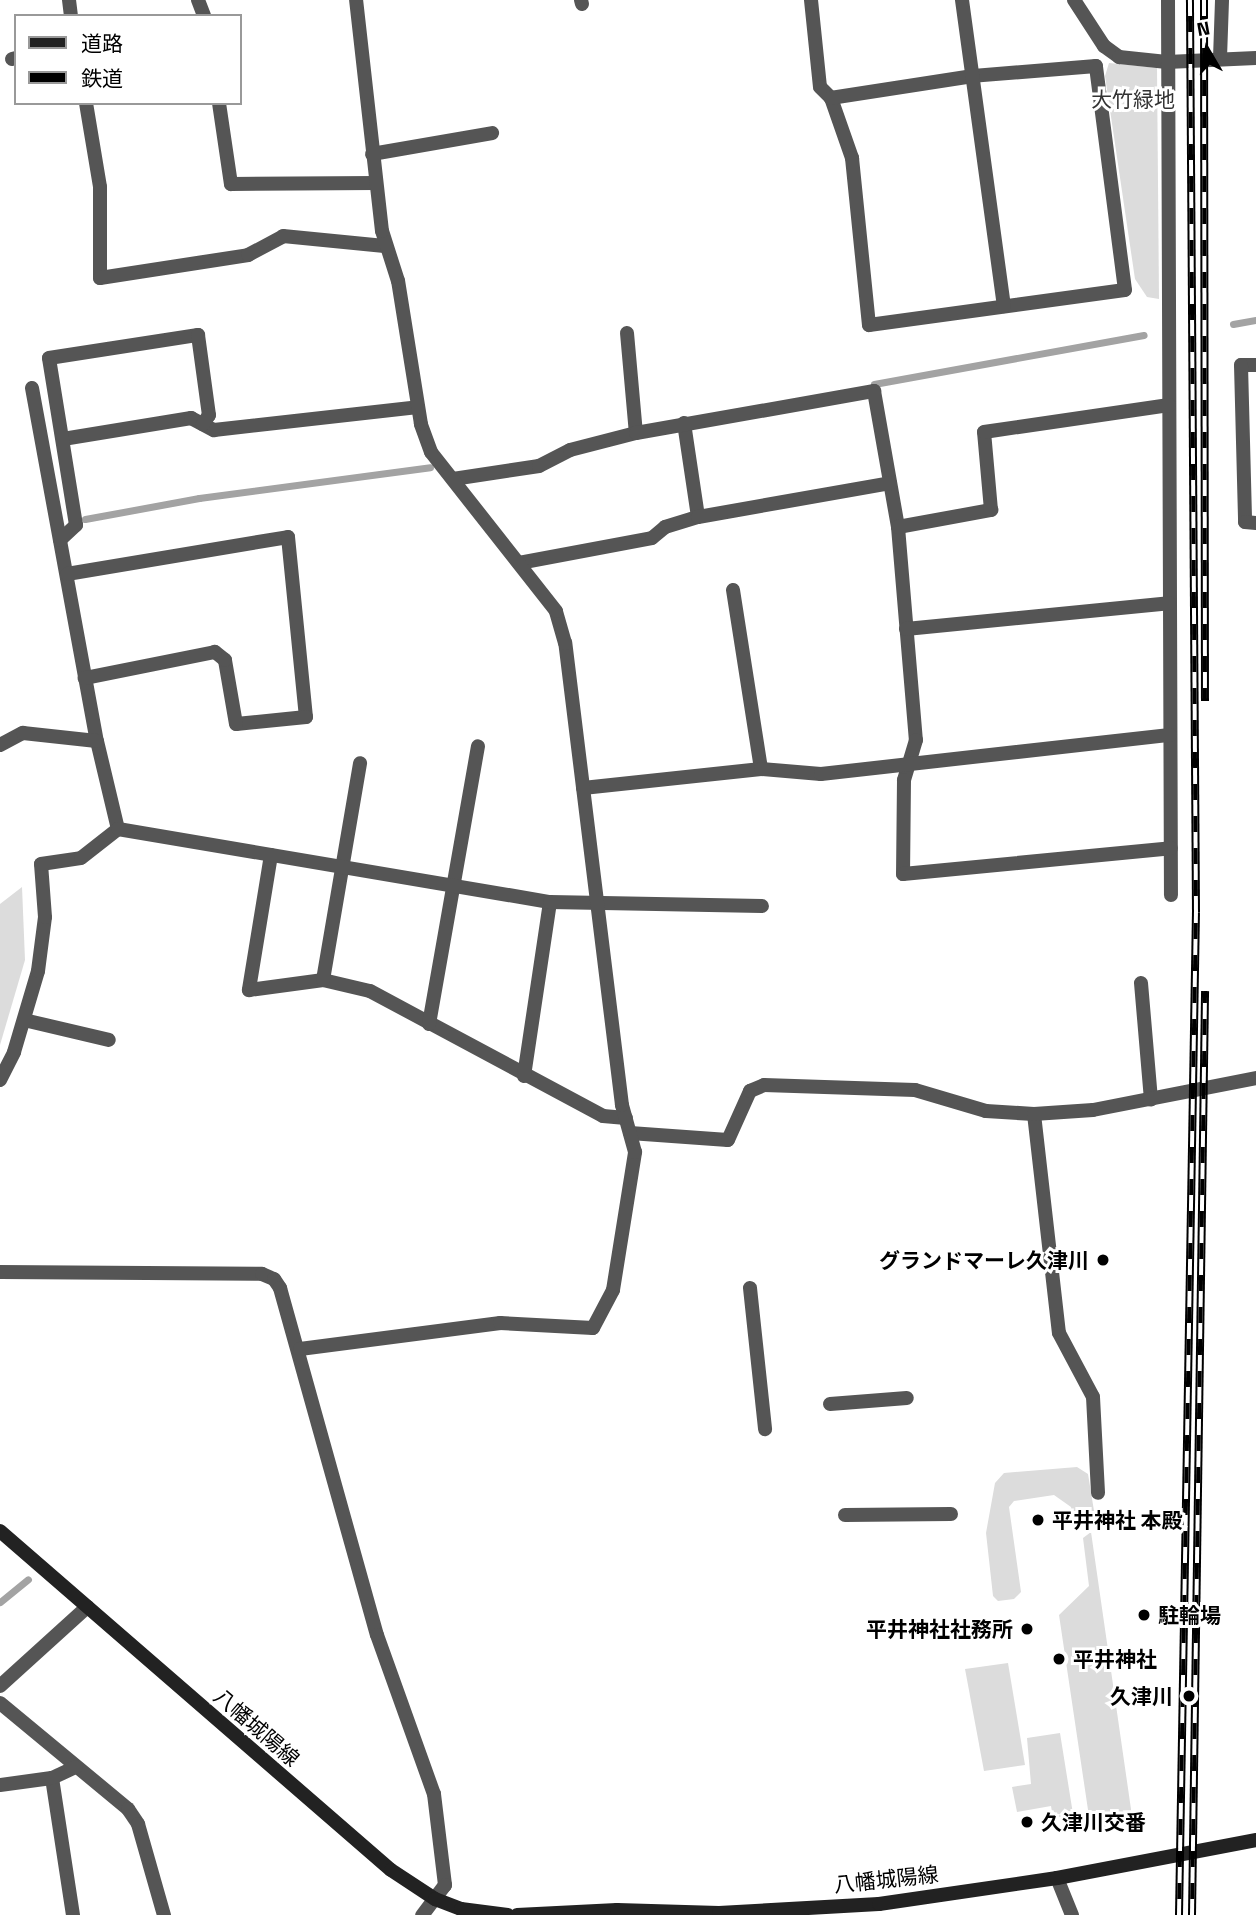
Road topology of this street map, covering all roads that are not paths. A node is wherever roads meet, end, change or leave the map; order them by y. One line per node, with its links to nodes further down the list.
1 (356, 0): 17 (street)
2 (811, 0): 13 (street)
3 (962, 0): 12 (street)
4 (1074, 0): 7 (street)
5 (1167, 0): 10 (street)
6 (1222, 0): 8 (street)
7 (1104, 46): 10 (street); 11 (street)
8 (1220, 58): 9 (street); 10 (street)
9 (1256, 58)
10 (1167, 62): 24 (street)
11 (1096, 66): 12 (street); 20 (street)
12 (973, 76): 13 (street); 20 (street)
13 (831, 98): 20 (street)
14 (86, 105): 19 (street)
15 (219, 105): 18 (street)
16 (492, 133): 17 (street)
17 (372, 154): 18 (street)
18 (376, 183): 19 (street)
19 (384, 246): 25 (street)
20 (1004, 306)
21 (627, 333): 28 (street)
22 (1256, 365): 35 (street)
23 (32, 388): 30 (street)
24 (1169, 405): 36 (street); 41 (street)
25 (418, 407): 26 (street); 32 (street)
26 (203, 424): 29 (street); 29 (street)
27 (684, 424): 28 (street); 33 (street); 34 (street)
28 (636, 433): 32 (street)
29 (63, 439): 37 (street)
30 (46, 460): 31 (street); 37 (street)
31 (30, 463)
32 (453, 478): 38 (street)
33 (890, 483): 34 (street); 36 (street)
34 (698, 517): 38 (street)
35 (1256, 523)
36 (898, 527): 42 (street)
37 (60, 540): 39 (street)
38 (519, 563): 51 (street)
39 (66, 575): 43 (street); 43 (street)
40 (733, 590): 50 (street)
41 (1170, 603): 42 (street); 44 (street)
42 (906, 629): 49 (street)
43 (85, 678): 45 (street)
44 (1170, 735): 49 (street); 53 (street)
45 (97, 741): 46 (street); 52 (street)
46 (0, 745)
47 (478, 746): 56 (street)
48 (360, 763): 55 (street)
49 (909, 764): 50 (street); 53 (street)
50 (761, 769): 51 (street)
51 (583, 788): 59 (street)
52 (118, 829): 54 (street); 63 (street)
53 (1171, 848): 57 (street)
54 (271, 855): 55 (street); 61 (street)
55 (342, 867): 56 (street); 61 (street)
56 (452, 886): 58 (street); 64 (street)
57 (1171, 895)
58 (550, 902): 59 (street); 66 (street)
59 (597, 903): 60 (street); 71 (street)
60 (762, 906)
61 (323, 981): 64 (street)
62 (1141, 983): 69 (street)
63 (24, 1020): 65 (street); 68 (street)
64 (429, 1024): 66 (street)
65 (108, 1040)
66 (524, 1076): 71 (street)
67 (1256, 1078): 69 (street)
68 (0, 1080)
69 (1151, 1100): 70 (street)
70 (1034, 1114): 72 (street); 79 (street)
71 (626, 1118): 72 (street)
72 (630, 1133): 75 (street)
73 (0, 1272): 75 (street)
74 (750, 1288): 78 (street)
75 (300, 1349): 91 (street)
76 (907, 1398): 77 (street)
77 (830, 1404)
78 (765, 1429)
79 (1098, 1493)
80 (951, 1514): 81 (street)
81 (845, 1515)
82 (0, 1531): 83 (main road, 八幡城陽線)
83 (87, 1607): 84 (street); 91 (main road, 八幡城陽線)
84 (0, 1686)
85 (0, 1703): 86 (street)
86 (76, 1768): 87 (street); 94 (street)
87 (52, 1778): 88 (street); 93 (street)
88 (0, 1785)
89 (1256, 1840): 90 (main road, 八幡城陽線)
90 (1058, 1878): 92 (main road, 八幡城陽線); 98 (street)
91 (435, 1899): 95 (street); 96 (main road, 八幡城陽線)
92 (719, 1914): 97 (main road, 八幡城陽線)
93 (73, 1915)
94 (164, 1915)
95 (422, 1915)
96 (508, 1915)
97 (517, 1915)
98 (1072, 1915)

